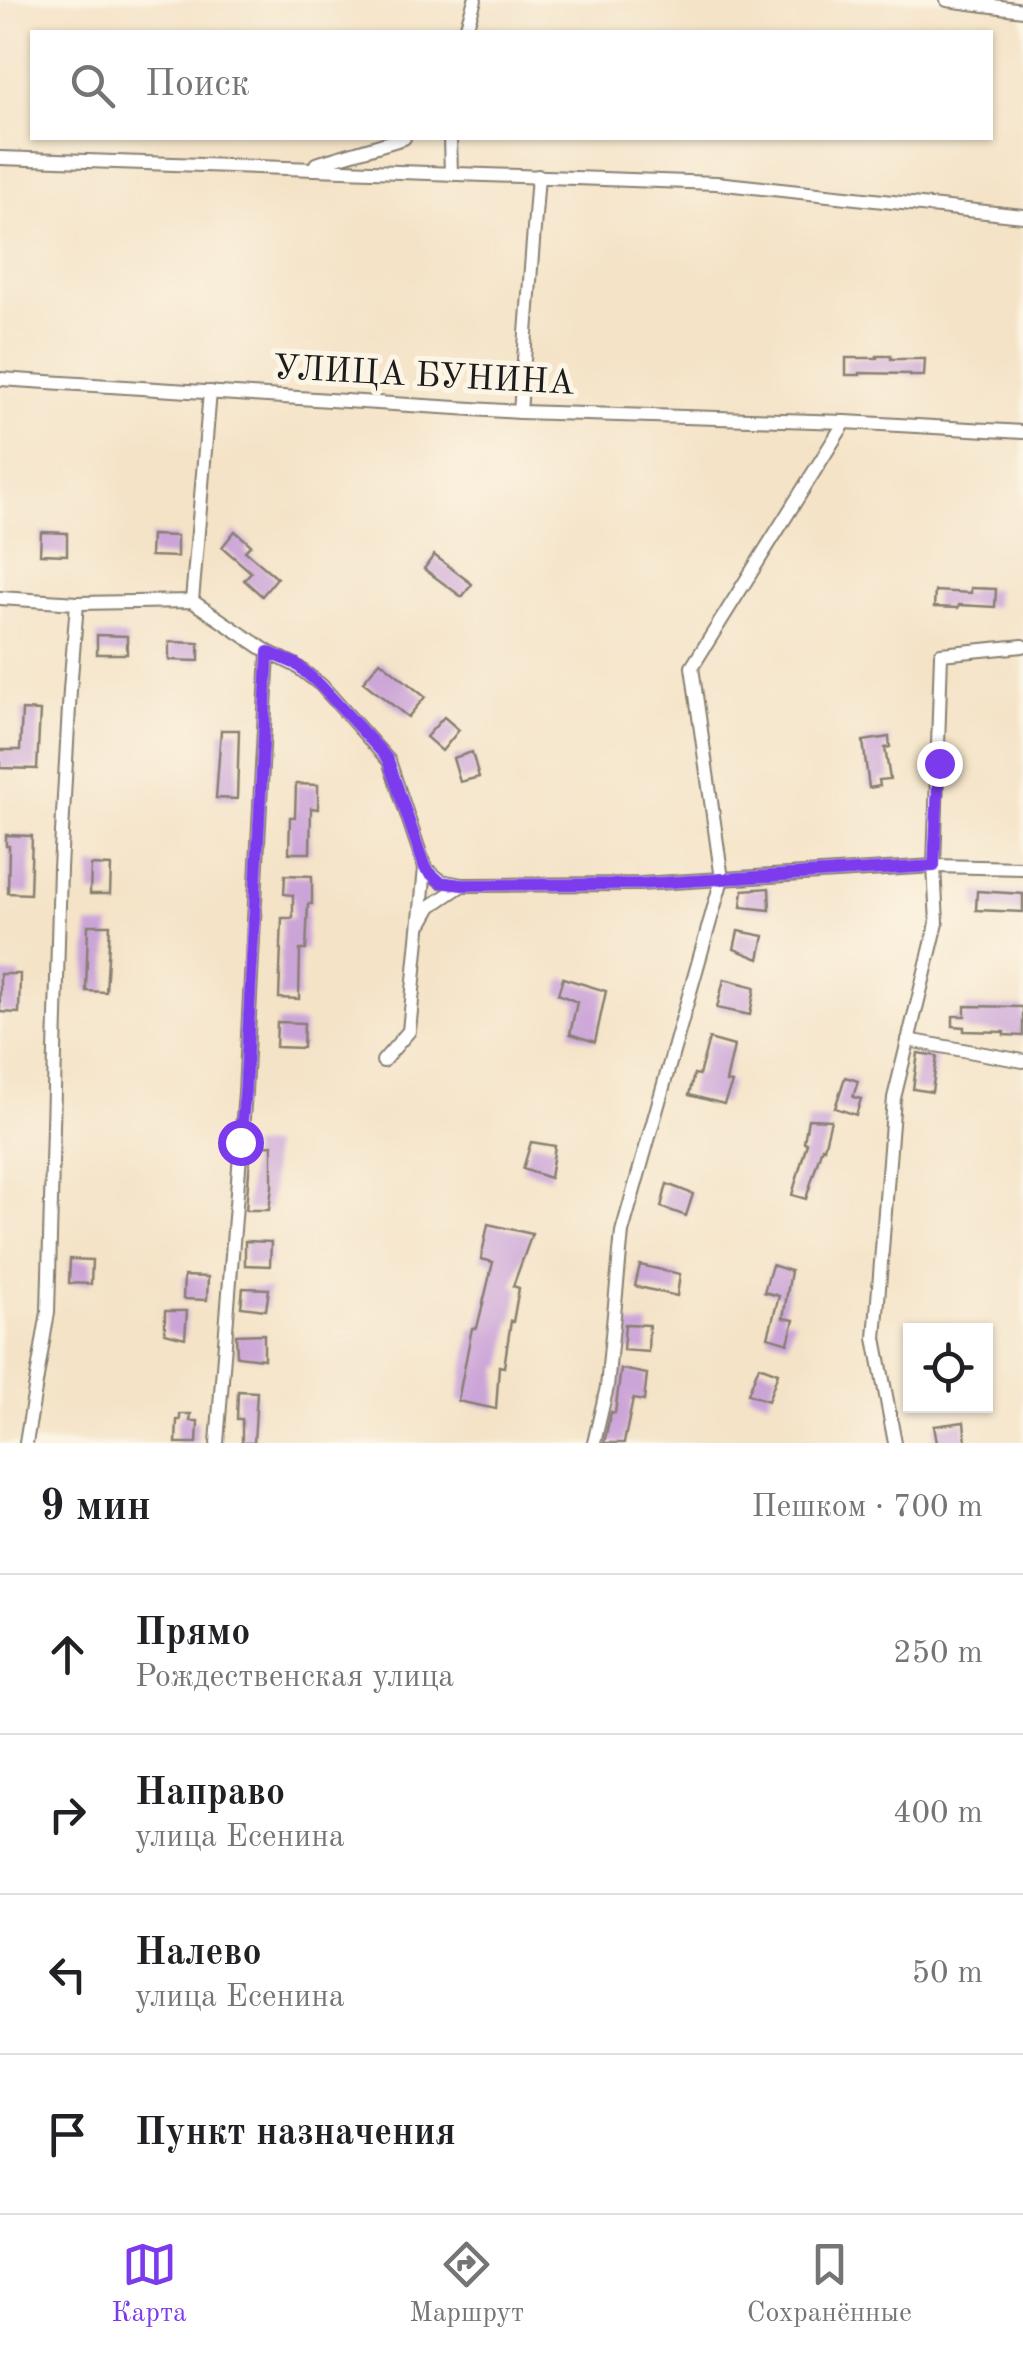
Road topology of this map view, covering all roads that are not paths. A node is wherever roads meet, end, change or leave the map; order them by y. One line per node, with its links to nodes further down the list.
1 (475, 0): 4 (street)
2 (947, 0): 3 (street)
3 (1023, 10)
4 (467, 30)
5 (397, 140): 8 (street)
6 (450, 140): 9 (street)
7 (0, 158): 8 (street)
8 (302, 168): 9 (street)
9 (451, 174): 10 (street)
10 (538, 176): 11 (street); 14 (street)
11 (1023, 216)
12 (0, 379): 13 (street, УЛИЦА БУНИНА)
13 (210, 392): 14 (street, УЛИЦА БУНИНА); 18 (street)
14 (520, 412): 15 (street, УЛИЦА БУНИНА)
15 (845, 422): 16 (street, УЛИЦА БУНИНА); 25 (street)
16 (1023, 432)
17 (0, 598): 19 (street)
18 (192, 600): 19 (street); 21 (street)
19 (78, 603): 31 (street)
20 (1023, 646): 22 (street)
21 (268, 652): 23 (street); 32 (street)
22 (934, 866): 24 (street); 25 (street); 28 (street)
23 (425, 868): 26 (street); 27 (street)
24 (1023, 868)
25 (722, 879): 26 (street); 33 (street)
26 (462, 885): 27 (street)
27 (418, 929): 29 (street)
28 (908, 1040): 30 (street); 34 (street)
29 (383, 1062)
30 (1023, 1062)
31 (26, 1443)
32 (217, 1443)
33 (594, 1443)
34 (895, 1443)

